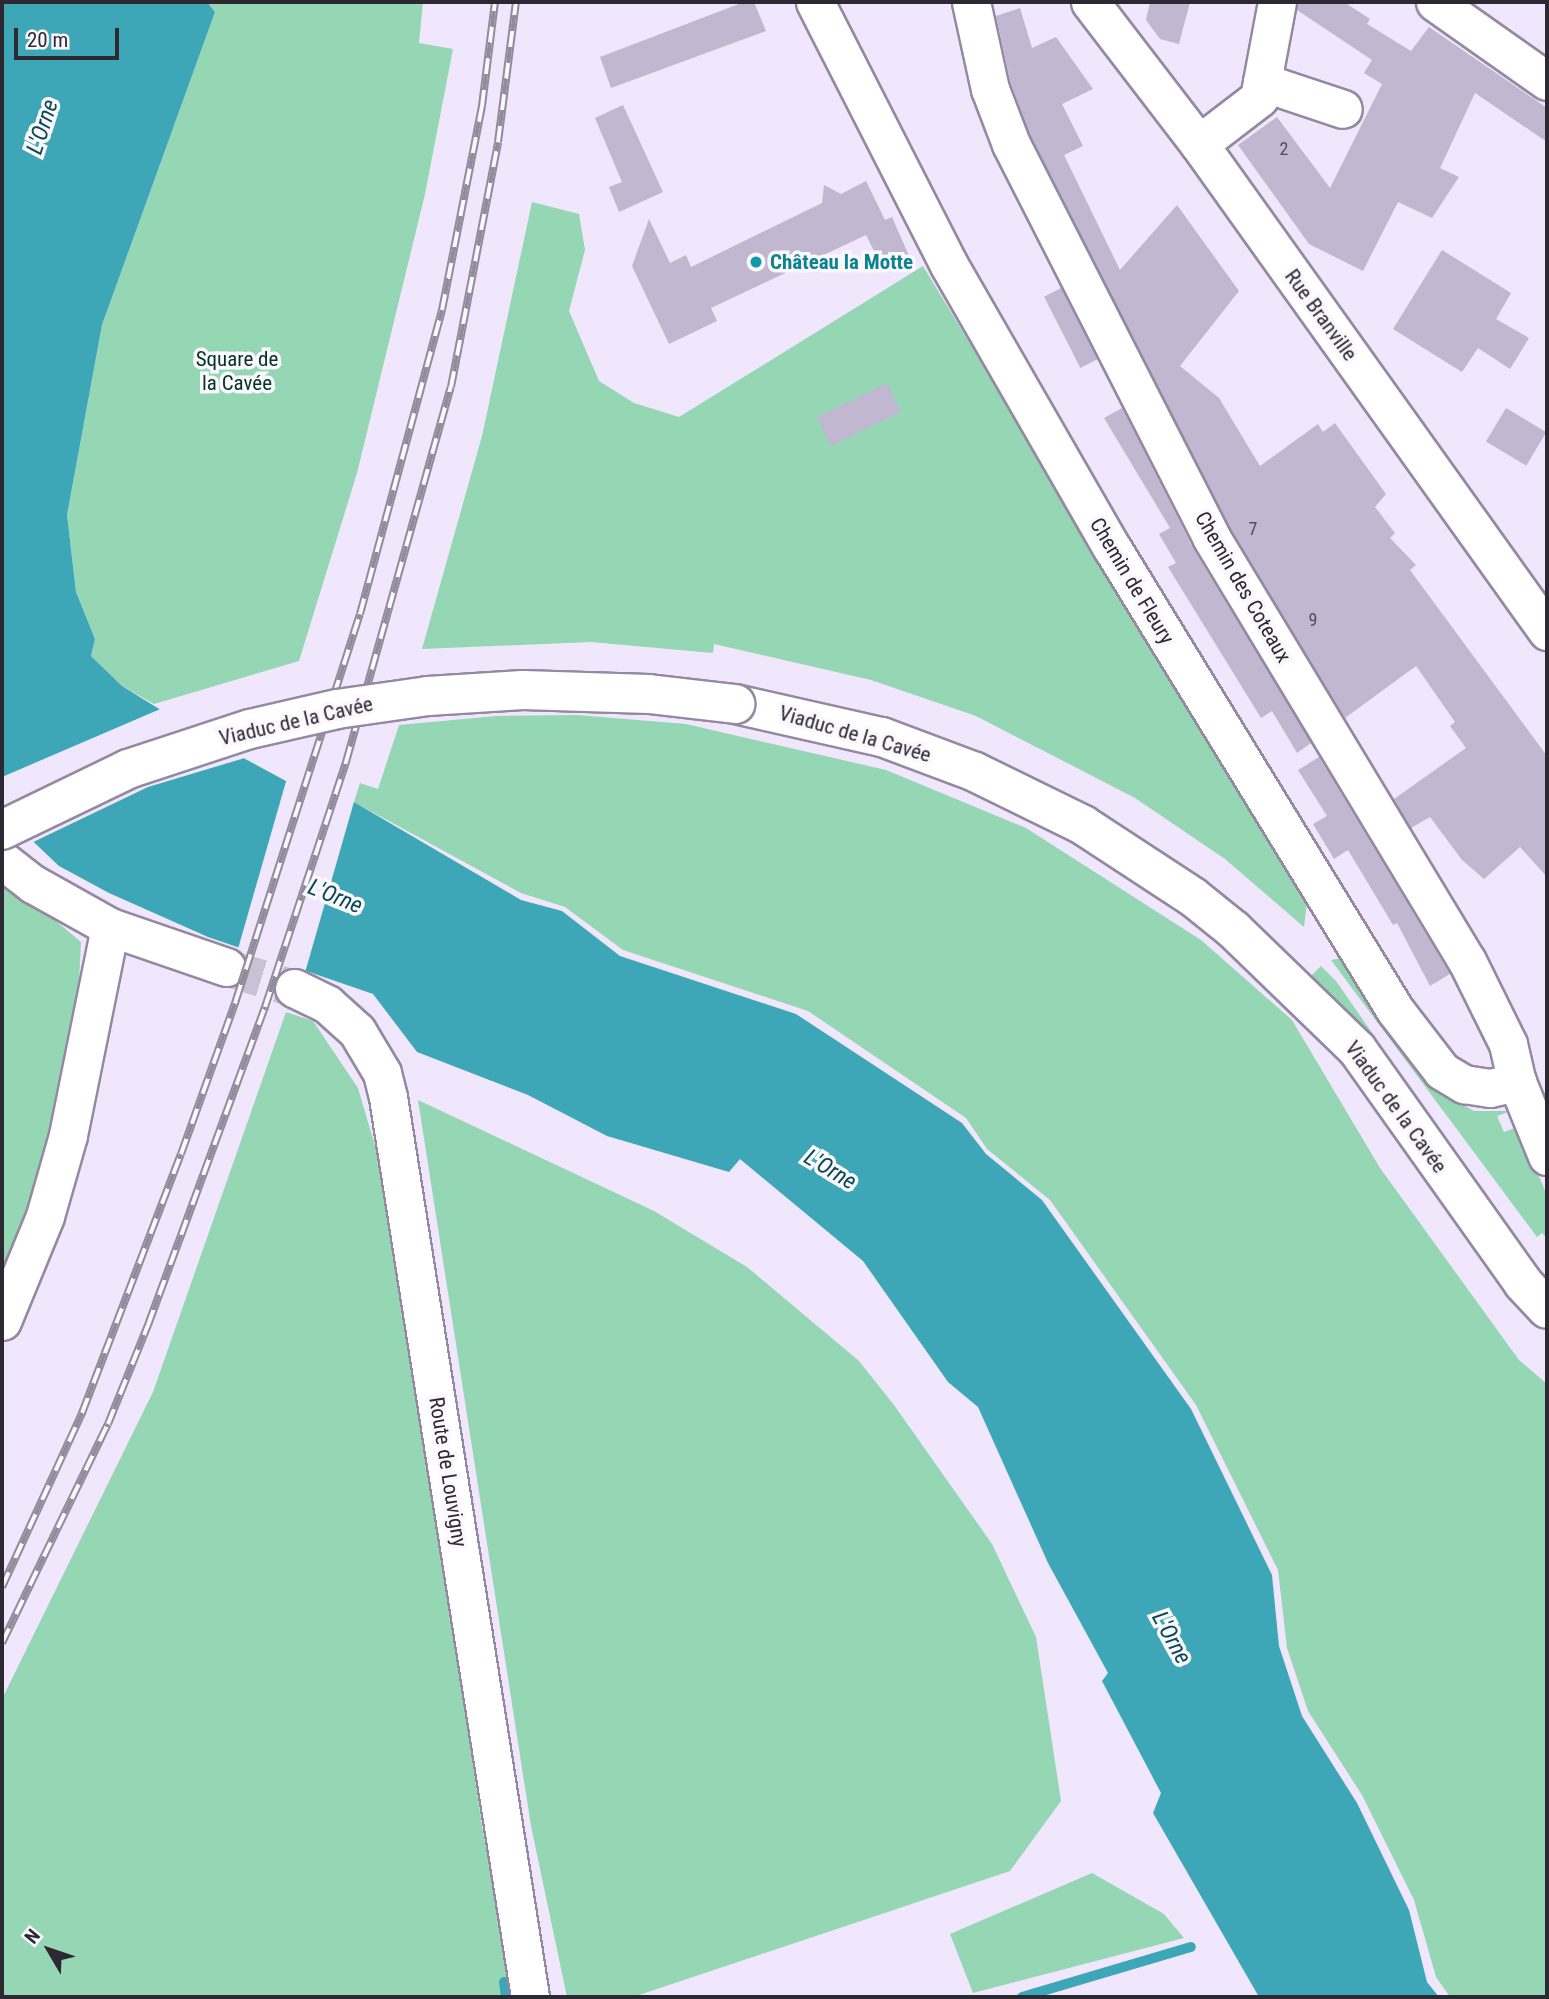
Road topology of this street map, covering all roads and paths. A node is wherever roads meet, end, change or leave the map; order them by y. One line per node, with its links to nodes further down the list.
1 (815, 2): 16 (street, Chemin de Fleury)
2 (971, 2): 16 (street, Chemin des Coteaux)
3 (1090, 2): 9 (street, Rue Branville)
4 (1277, 2): 7 (street)
5 (1436, 2): 6 (street)
6 (1547, 81)
7 (1262, 82): 8 (street); 9 (street)
8 (1342, 109)
9 (1199, 144): 10 (street, Rue Branville)
10 (1547, 631)
11 (2, 830): 18 (main road, Viaduc de la Cavée, bridge)
12 (2, 860): 13 (street)
13 (110, 927): 14 (street); 19 (street)
14 (226, 967)
15 (294, 989): 20 (street, Route de Louvigny)
16 (1517, 1082): 17 (street, Chemin des Coteaux)
17 (1547, 1156)
18 (1547, 1308)
19 (2, 1321)
20 (530, 1997)

